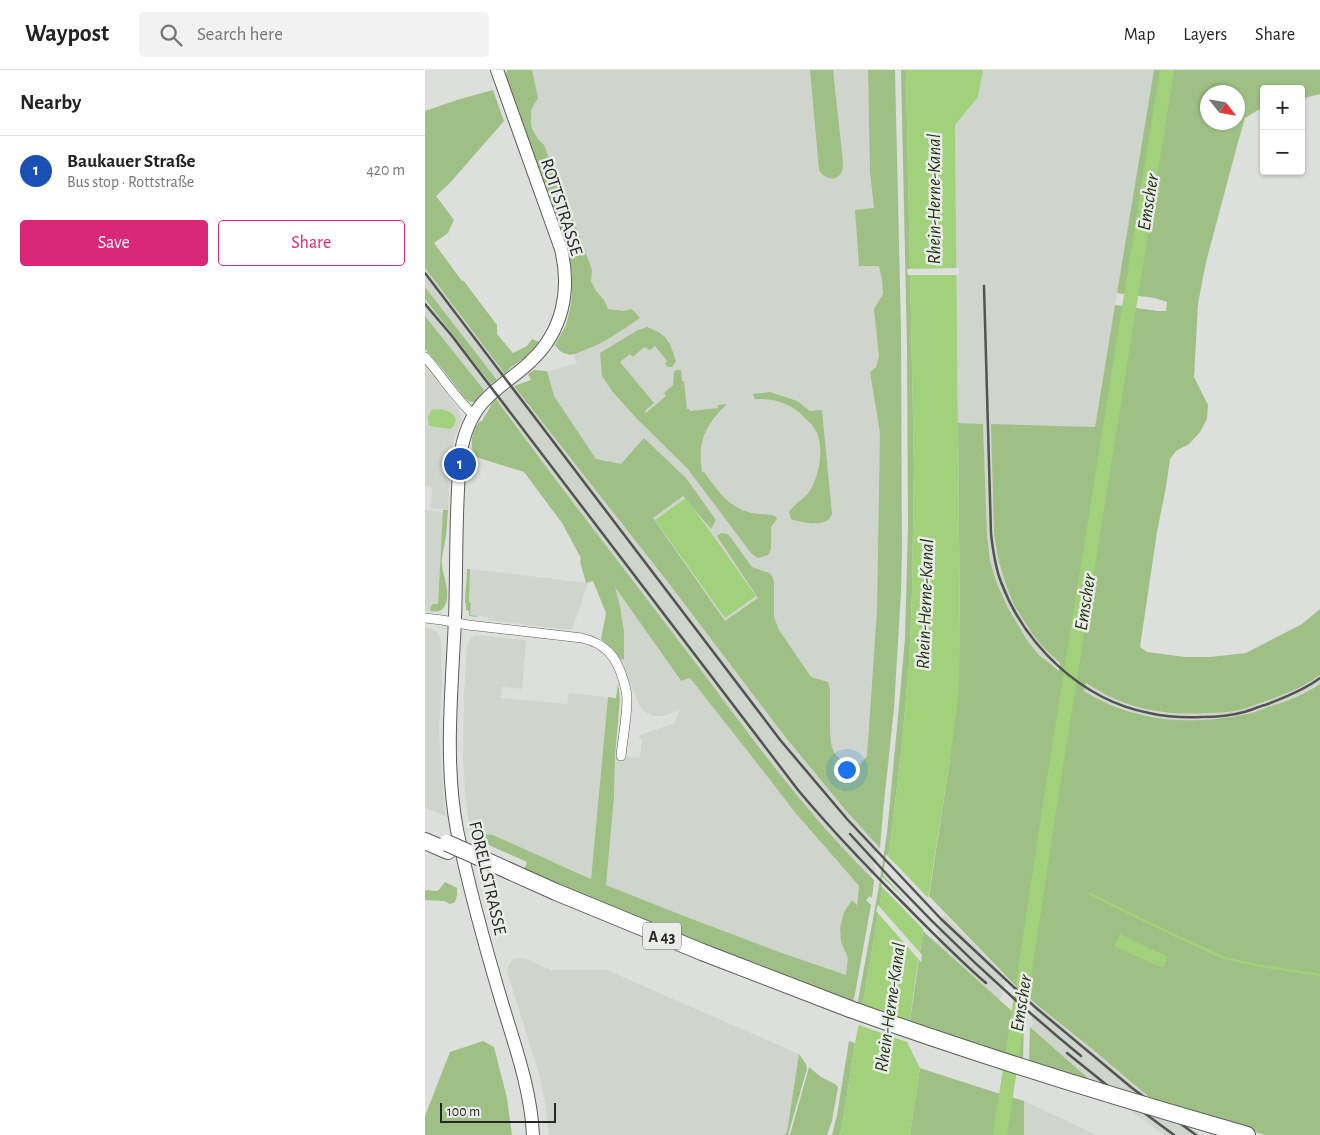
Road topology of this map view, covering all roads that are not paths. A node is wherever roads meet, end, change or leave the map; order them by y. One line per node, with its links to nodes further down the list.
1 (497, 70): 3 (street, ROTTSTRASSE)
2 (425, 357): 3 (street)
3 (474, 415): 5 (street, ROTTSTRASSE)
4 (425, 618): 5 (street)
5 (455, 623): 6 (street); 11 (street, FORELLSTRASSE)
6 (621, 756)
7 (425, 834): 9 (highway, A 43)
8 (425, 841): 9 (highway, A 43)
9 (448, 847): 10 (highway, A 43, bridge)
10 (1221, 1131): 12 (highway, A 43)
11 (533, 1135)
12 (1247, 1135)

